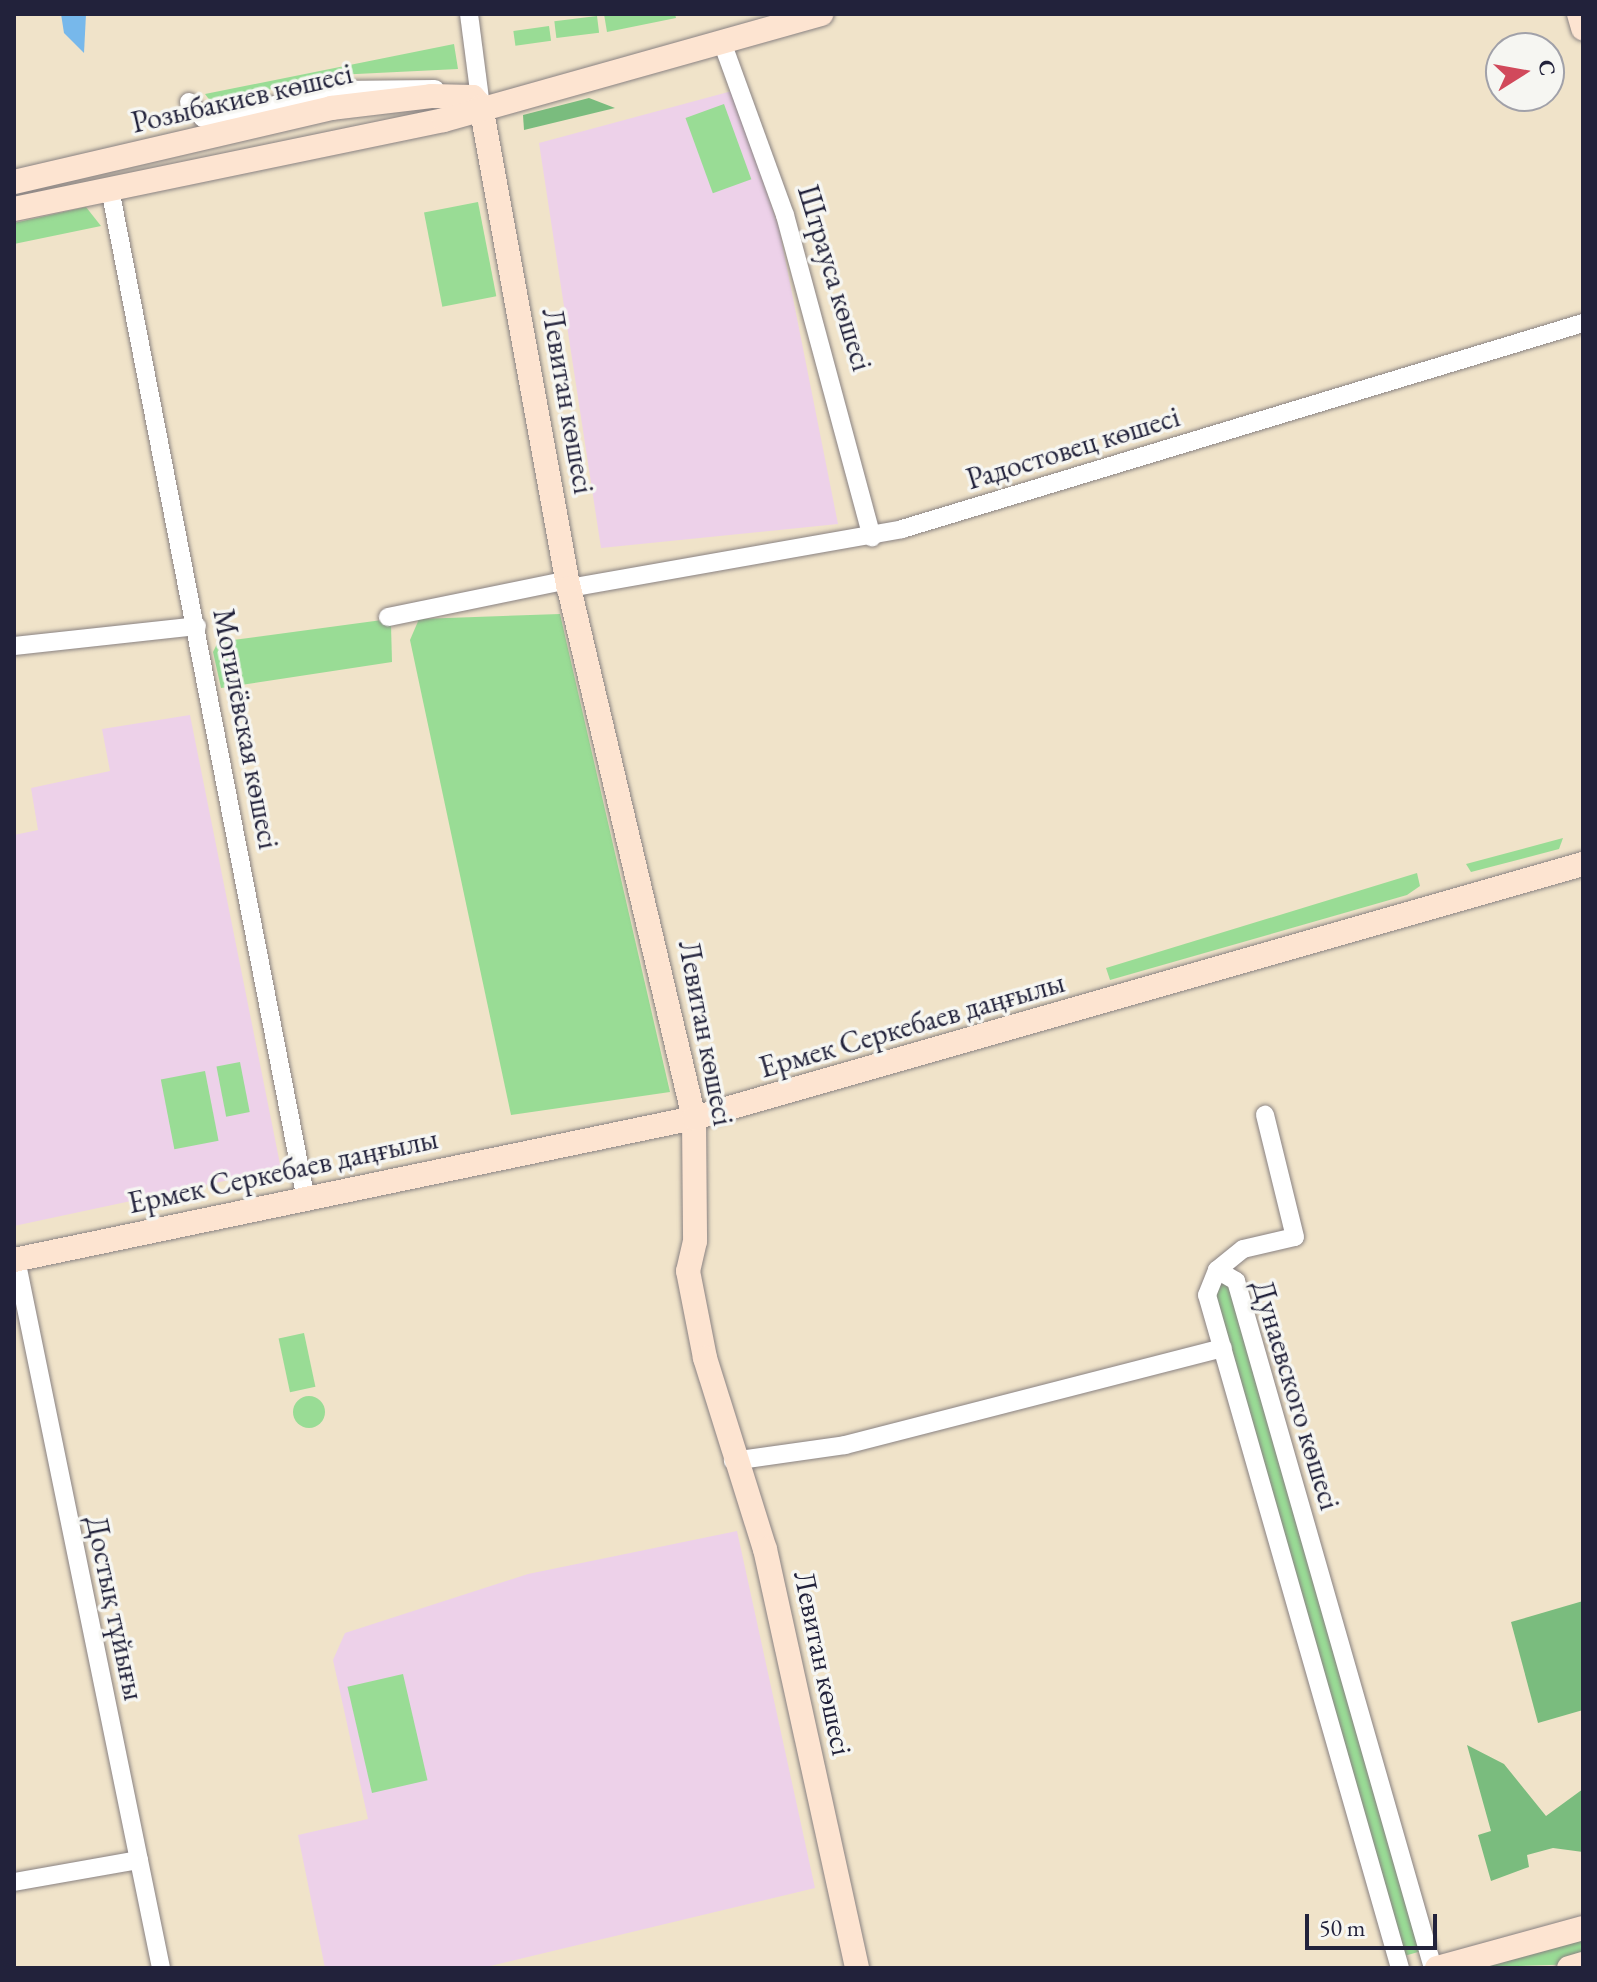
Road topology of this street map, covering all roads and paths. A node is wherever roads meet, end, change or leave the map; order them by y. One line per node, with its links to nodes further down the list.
1 (469, 14): 8 (street)
2 (821, 14): 4 (street, Розыбакиев көшесі)
3 (1579, 14): 5 (street)
4 (774, 20): 6 (street, Розыбакиев көшесі)
5 (1583, 28)
6 (722, 42): 8 (street, Розыбакиев көшесі); 13 (street, Штрауса көшесі)
7 (189, 102): 8 (street)
8 (477, 102): 9 (street, Розыбакиев көшесі); 10 (street, Розыбакиев көшесі); 14 (street, Левитан көшесі)
9 (14, 182)
10 (110, 189): 11 (street, Розыбакиев көшесі); 16 (street, Могилёвская көшесі)
11 (14, 209)
12 (1583, 323): 13 (street, Радостовец көшесі)
13 (872, 537): 14 (street, Радостовец көшесі)
14 (566, 584): 15 (street, Радостовец көшесі); 20 (street, Левитан көшесі)
15 (388, 617)
16 (197, 626): 17 (street); 21 (street, Могилёвская көшесі)
17 (14, 646)
18 (1583, 864): 20 (street, Ермек Серкебаев даңғылы)
19 (1265, 1115): 23 (street)
20 (694, 1118): 21 (street, Ермек Серкебаев даңғылы); 25 (street, Левитан көшесі)
21 (306, 1200): 22 (street, Ермек Серкебаев даңғылы)
22 (15, 1259): 26 (street, Достық тұйығы)
23 (1217, 1270): 24 (street, Дунаевского көшесі); 33 (street, Дунаевского көшесі)
24 (1223, 1348): 25 (street); 32 (street, Дунаевского көшесі)
25 (733, 1461): 31 (street, Левитан көшесі)
26 (139, 1860): 27 (street); 30 (street, Достық тұйығы)
27 (14, 1882)
28 (1583, 1928): 33 (street)
29 (1583, 1964): 34 (street)
30 (161, 1968)
31 (857, 1968)
32 (1400, 1968)
33 (1435, 1968)
34 (1569, 1968)

